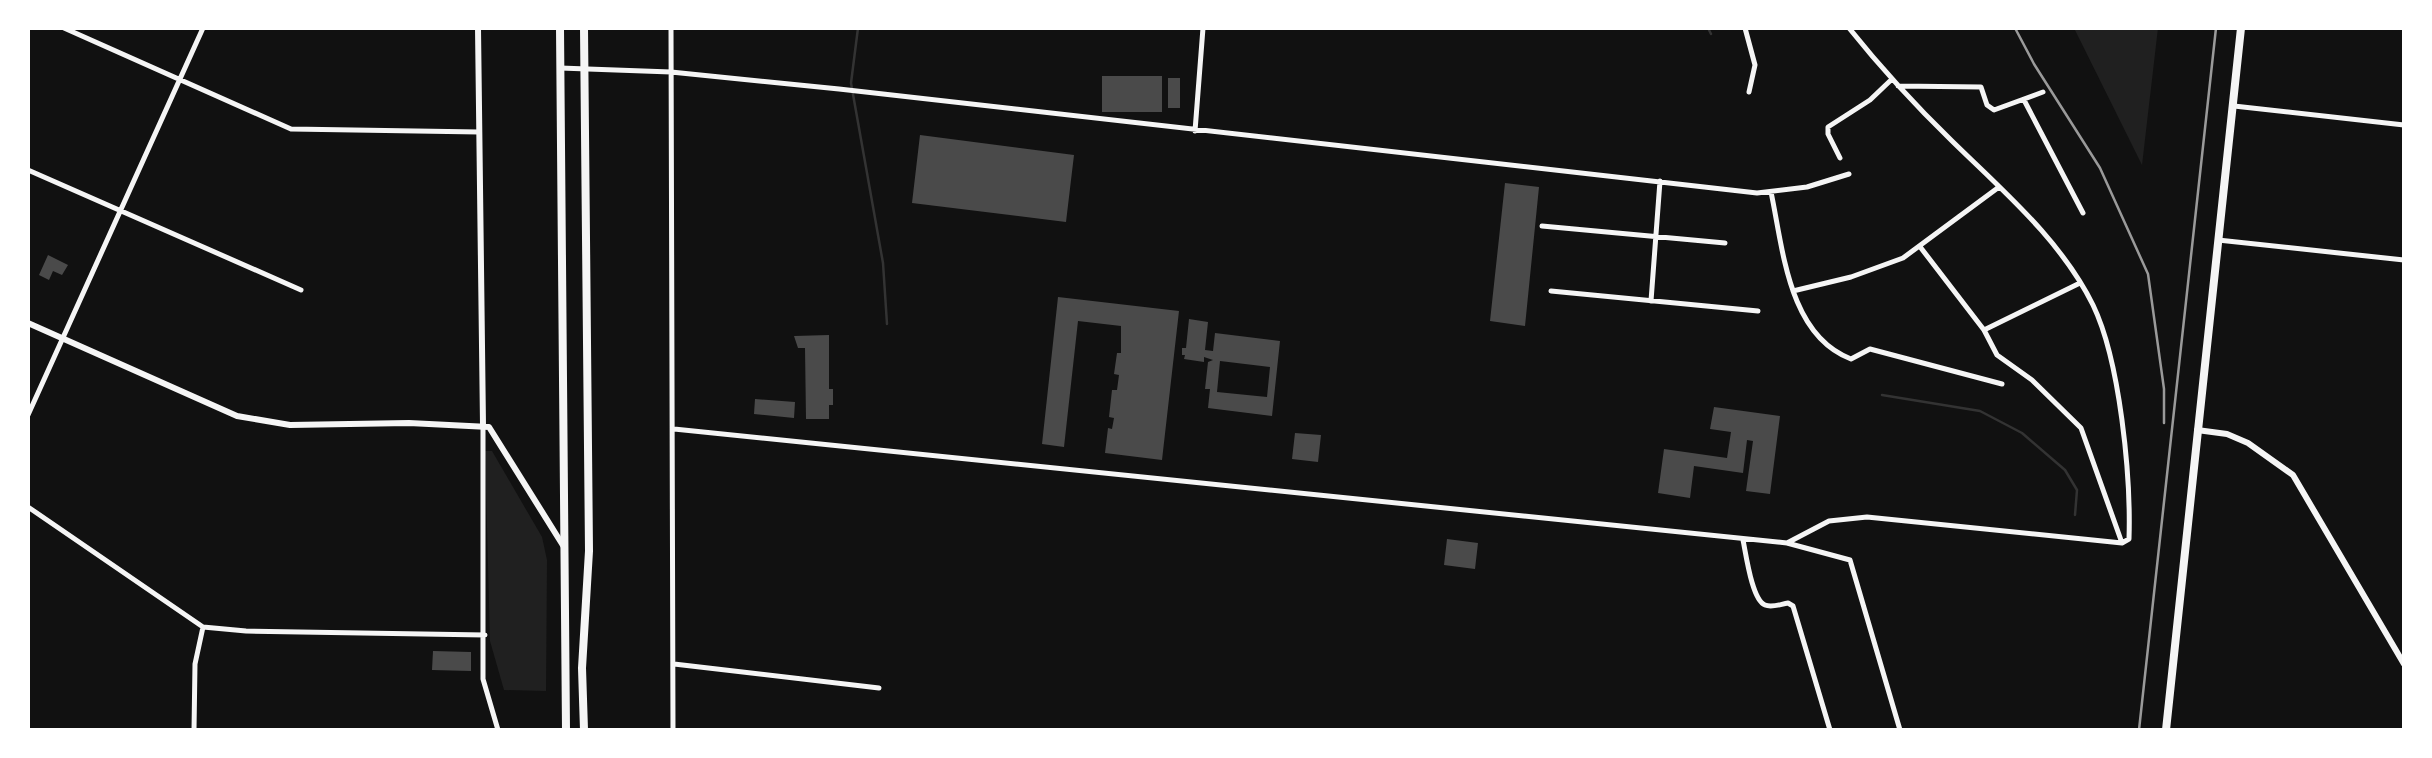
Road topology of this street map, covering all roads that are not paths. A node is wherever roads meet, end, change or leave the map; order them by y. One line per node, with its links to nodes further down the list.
1 (64, 28): 15 (street)
2 (203, 28): 15 (street)
3 (478, 28): 23 (street)
4 (560, 28): 12 (main road)
5 (584, 28): 11 (main road)
6 (671, 28): 13 (street)
7 (1203, 28): 22 (street)
8 (1745, 28): 17 (street)
9 (1849, 28): 14 (street)
10 (2241, 28): 20 (main road)
11 (585, 67): 12 (street); 13 (street); 65 (main road)
12 (560, 68): 56 (main road)
13 (671, 72): 22 (street); 50 (street)
14 (1891, 80): 16 (street); 24 (street)
15 (179, 82): 23 (street); 30 (street)
16 (1898, 86): 19 (street); 28 (street)
17 (1749, 92)
18 (2043, 92): 19 (street)
19 (2024, 100): 31 (street)
20 (2234, 106): 21 (street); 34 (main road)
21 (2404, 125)
22 (1195, 131): 27 (street)
23 (479, 132): 49 (street)
24 (1840, 158)
25 (28, 170): 30 (street)
26 (1849, 174): 29 (street)
27 (1660, 181): 29 (street); 33 (street)
28 (1999, 187): 36 (street); 38 (street)
29 (1771, 192): 41 (street)
30 (122, 211): 39 (street); 46 (street)
31 (2083, 214)
32 (1542, 226): 33 (street)
33 (1656, 236): 35 (street); 42 (street)
34 (2218, 240): 37 (street); 51 (main road)
35 (1725, 243)
36 (1921, 248): 41 (street); 45 (street)
37 (2404, 260)
38 (2080, 283): 45 (street); 55 (street)
39 (300, 290)
40 (1551, 291): 42 (street)
41 (1793, 291): 47 (street)
42 (1651, 301): 43 (street)
43 (1758, 311)
44 (28, 323): 46 (street)
45 (1984, 330): 55 (street)
46 (62, 340): 48 (street); 49 (street)
47 (2002, 384)
48 (28, 415)
49 (483, 425): 56 (street); 58 (street)
50 (674, 429): 53 (street); 59 (street)
51 (2197, 430): 60 (street); 69 (main road)
52 (28, 507): 57 (street)
53 (1743, 540): 54 (street); 67 (street)
54 (1787, 543): 55 (street); 68 (street)
55 (2124, 543)
56 (565, 548): 64 (main road)
57 (203, 627): 58 (street); 62 (street)
58 (485, 635): 63 (street)
59 (674, 664): 61 (street); 66 (street)
60 (2404, 664)
61 (879, 688)
62 (194, 730)
63 (498, 730)
64 (566, 730)
65 (584, 730)
66 (673, 730)
67 (1830, 730)
68 (1900, 730)
69 (2166, 730)

